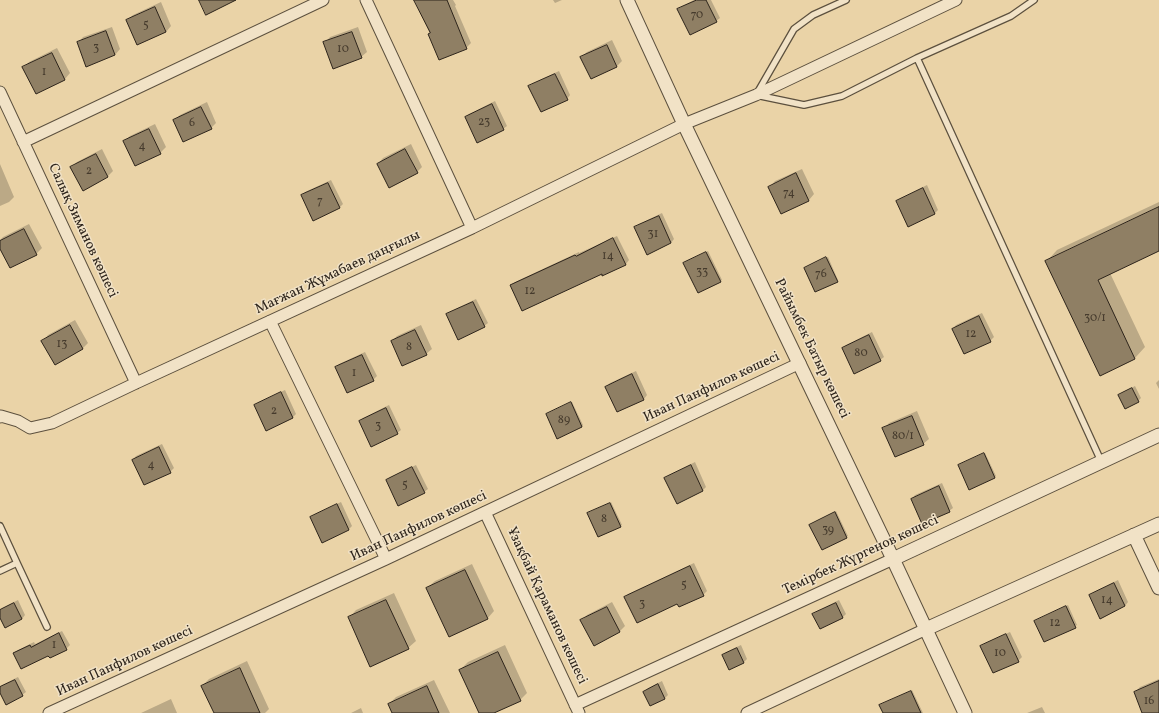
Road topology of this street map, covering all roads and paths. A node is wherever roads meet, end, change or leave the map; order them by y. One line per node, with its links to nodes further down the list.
1 (323, 0): 11 (street)
2 (366, 0): 12 (street)
3 (627, 0): 10 (street, Райымбек Батыр көшесі)
4 (846, 0): 9 (lane)
5 (956, 0): 9 (street, Мағжан Жұмабаев даңғылы)
6 (1034, 0): 7 (lane)
7 (917, 58): 9 (lane); 18 (lane)
8 (0, 92): 11 (street, Салық Зиманов көшесі)
9 (756, 95): 10 (street, Мағжан Жұмабаев даңғылы)
10 (684, 124): 12 (street, Мағжан Жұмабаев даңғылы); 14 (street, Райымбек Батыр көшесі)
11 (24, 142): 15 (street, Салық Зиманов көшесі)
12 (472, 228): 13 (street, Мағжан Жұмабаев даңғылы)
13 (270, 321): 15 (street, Мағжан Жұмабаев даңғылы); 24 (street)
14 (800, 363): 19 (street, Иван Панфилов көшесі); 23 (street, Райымбек Батыр көшесі)
15 (136, 383): 16 (street, Мағжан Жұмабаев даңғылы)
16 (0, 417)
17 (1159, 434): 18 (street, Темірбек Жүргенов көшесі)
18 (1101, 461): 23 (street, Темірбек Жүргенов көшесі)
19 (485, 512): 24 (street, Иван Панфилов көшесі); 30 (street, Ұзақбай Қараманов көшесі)
20 (1159, 524): 22 (street)
21 (0, 526): 25 (lane)
22 (1134, 535): 27 (street); 29 (street)
23 (893, 558): 29 (street, Райымбек Батыр көшесі); 30 (street, Темірбек Жүргенов көшесі)
24 (386, 560): 31 (street, Иван Панфилов көшесі)
25 (17, 562): 26 (lane); 28 (lane)
26 (0, 571)
27 (1159, 588)
28 (47, 627)
29 (926, 629): 32 (street); 33 (street, Райымбек Батыр көшесі)
30 (577, 709)
31 (49, 713)
32 (747, 713)
33 (965, 713)

